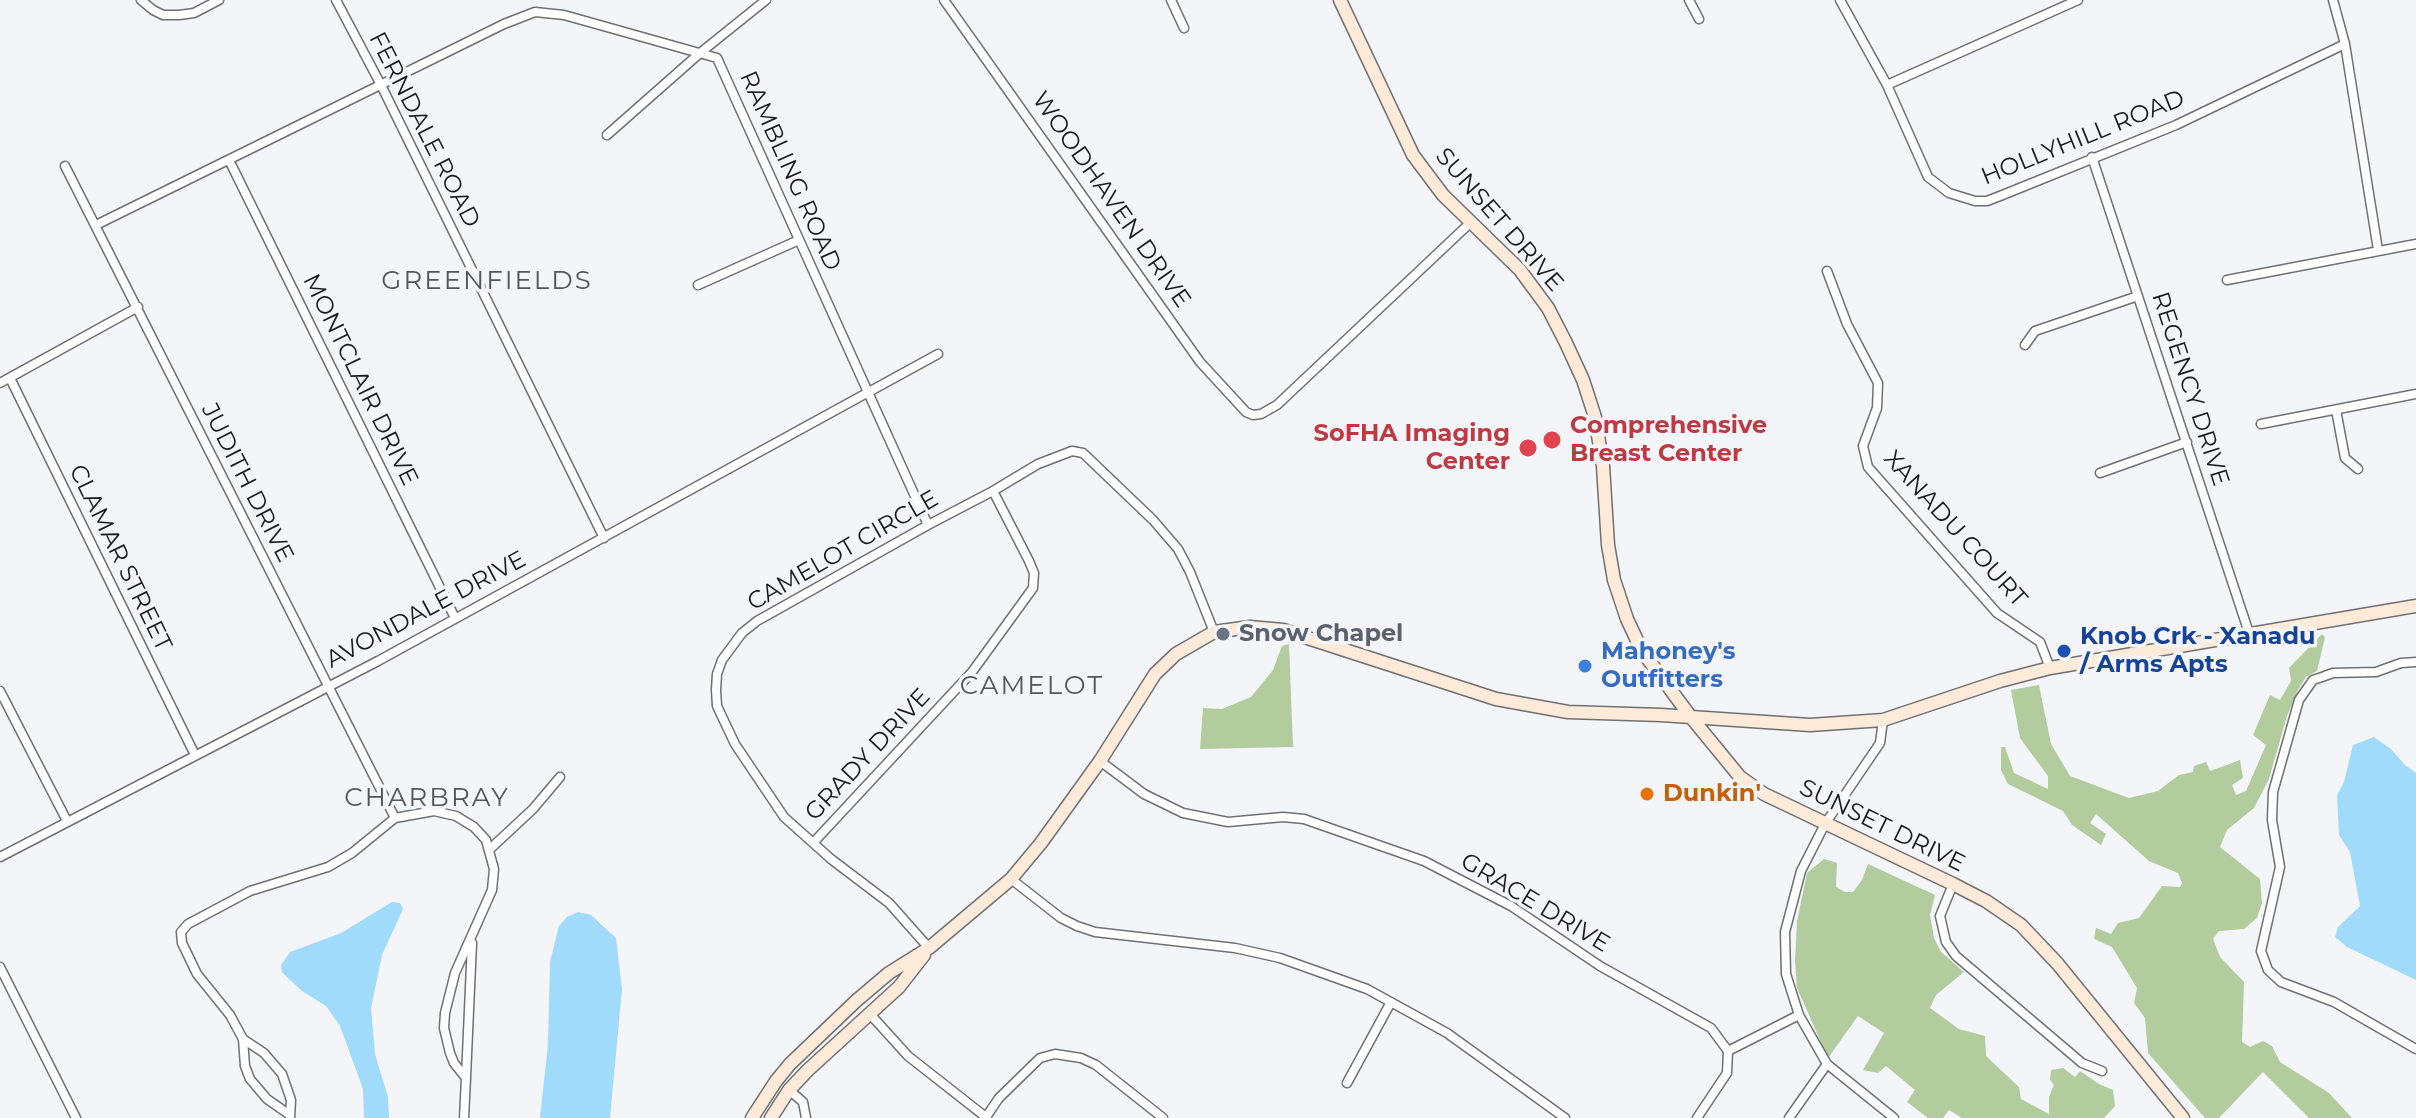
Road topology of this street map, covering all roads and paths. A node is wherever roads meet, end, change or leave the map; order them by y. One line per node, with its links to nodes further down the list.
1 (141, 0): 2 (street)
2 (219, 0)
3 (336, 0): 16 (street, FERNDALE ROAD)
4 (766, 0): 15 (street)
5 (944, 0): 22 (street, WOODHAVEN DRIVE)
6 (1171, 0): 13 (street)
7 (1340, 0): 22 (main road, SUNSET DRIVE)
8 (1689, 0): 12 (street)
9 (1840, 0): 17 (street, HOLLYHILL ROAD)
10 (2078, 0): 17 (street)
11 (2333, 0): 14 (street)
12 (1699, 19)
13 (1184, 28)
14 (2345, 44): 19 (street, HOLLYHILL ROAD); 26 (street)
15 (700, 53): 16 (street, RAMBLING ROAD); 18 (street); 24 (street, RAMBLING ROAD)
16 (381, 85): 20 (street, RAMBLING ROAD); 45 (street, FERNDALE ROAD)
17 (1887, 85): 19 (street, HOLLYHILL ROAD)
18 (607, 135)
19 (2092, 157): 30 (street, REGENCY DRIVE)
20 (229, 160): 23 (street, RAMBLING ROAD); 47 (street, MONTCLAIR DRIVE)
21 (65, 166): 23 (street, JUDITH DRIVE)
22 (1470, 223): 54 (main road, SUNSET DRIVE)
23 (96, 225): 31 (street, JUDITH DRIVE)
24 (799, 240): 29 (street); 36 (street, RAMBLING ROAD)
25 (2416, 244): 26 (street)
26 (2378, 250): 28 (street)
27 (1827, 271): 51 (street, XANADU COURT)
28 (2227, 280)
29 (698, 285)
30 (2138, 296): 32 (street); 40 (street, REGENCY DRIVE)
31 (138, 307): 34 (street); 52 (street, JUDITH DRIVE)
32 (2025, 345)
33 (938, 354): 36 (street, AVONDALE DRIVE)
34 (10, 378): 35 (street); 56 (street, CLAMAR STREET)
35 (0, 383)
36 (868, 392): 44 (street, RAMBLING ROAD); 45 (street, AVONDALE DRIVE)
37 (2416, 394): 38 (street)
38 (2336, 410): 39 (street); 41 (street)
39 (2261, 424)
40 (2187, 442): 42 (street); 49 (street, REGENCY DRIVE)
41 (2358, 469)
42 (2100, 473)
43 (993, 491): 44 (street, CAMELOT CIRCLE); 48 (street, CAMELOT CIRCLE); 62 (street, GRADY DRIVE)
44 (928, 525): 62 (street, CAMELOT CIRCLE)
45 (604, 538): 47 (street, AVONDALE DRIVE)
46 (2416, 606): 49 (main road)
47 (455, 618): 52 (street, AVONDALE DRIVE)
48 (1214, 632): 54 (main road); 57 (main road)
49 (2249, 633): 51 (main road)
50 (2416, 662): 76 (street)
51 (2050, 668): 55 (main road)
52 (327, 686): 56 (street, AVONDALE DRIVE); 59 (street, JUDITH DRIVE)
53 (0, 691): 60 (street)
54 (1690, 716): 55 (main road); 61 (main road, SUNSET DRIVE)
55 (1883, 720): 61 (street)
56 (195, 755): 60 (street, AVONDALE DRIVE)
57 (1100, 761): 65 (main road); 77 (street, GRACE DRIVE)
58 (560, 777): 63 (street)
59 (395, 818): 63 (street); 75 (street)
60 (67, 821): 64 (street, AVONDALE DRIVE)
61 (1825, 824): 66 (main road, SUNSET DRIVE); 73 (street)
62 (813, 843): 68 (street, CAMELOT CIRCLE)
63 (490, 849): 67 (street)
64 (0, 857)
65 (1011, 879): 68 (main road); 71 (street)
66 (1953, 884): 79 (street); 96 (main road, SUNSET DRIVE)
67 (472, 937): 80 (street); 80 (street)
68 (929, 948): 70 (main road); 72 (main road)
69 (0, 967): 87 (street)
70 (889, 973): 72 (main road); 74 (main road)
71 (1391, 1002): 82 (street); 93 (street)
72 (870, 1014): 74 (main road); 83 (main road); 85 (street)
73 (1799, 1015): 77 (street); 78 (street)
74 (837, 1019): 81 (main road)
75 (243, 1039): 84 (street); 84 (street)
76 (2416, 1049)
77 (1728, 1051): 94 (street)
78 (1827, 1064): 86 (street); 95 (street)
79 (2102, 1071)
80 (466, 1078): 88 (street)
81 (776, 1081): 83 (main road); 89 (main road)
82 (1347, 1083)
83 (789, 1090): 90 (main road); 91 (street)
84 (290, 1116)
85 (986, 1117): 92 (street)
86 (1891, 1117)
87 (76, 1118)
88 (464, 1118)
89 (752, 1118)
90 (771, 1118)
91 (806, 1118)
92 (1163, 1118)
93 (1565, 1118)
94 (1697, 1118)
95 (1789, 1118)
96 (2183, 1118)

